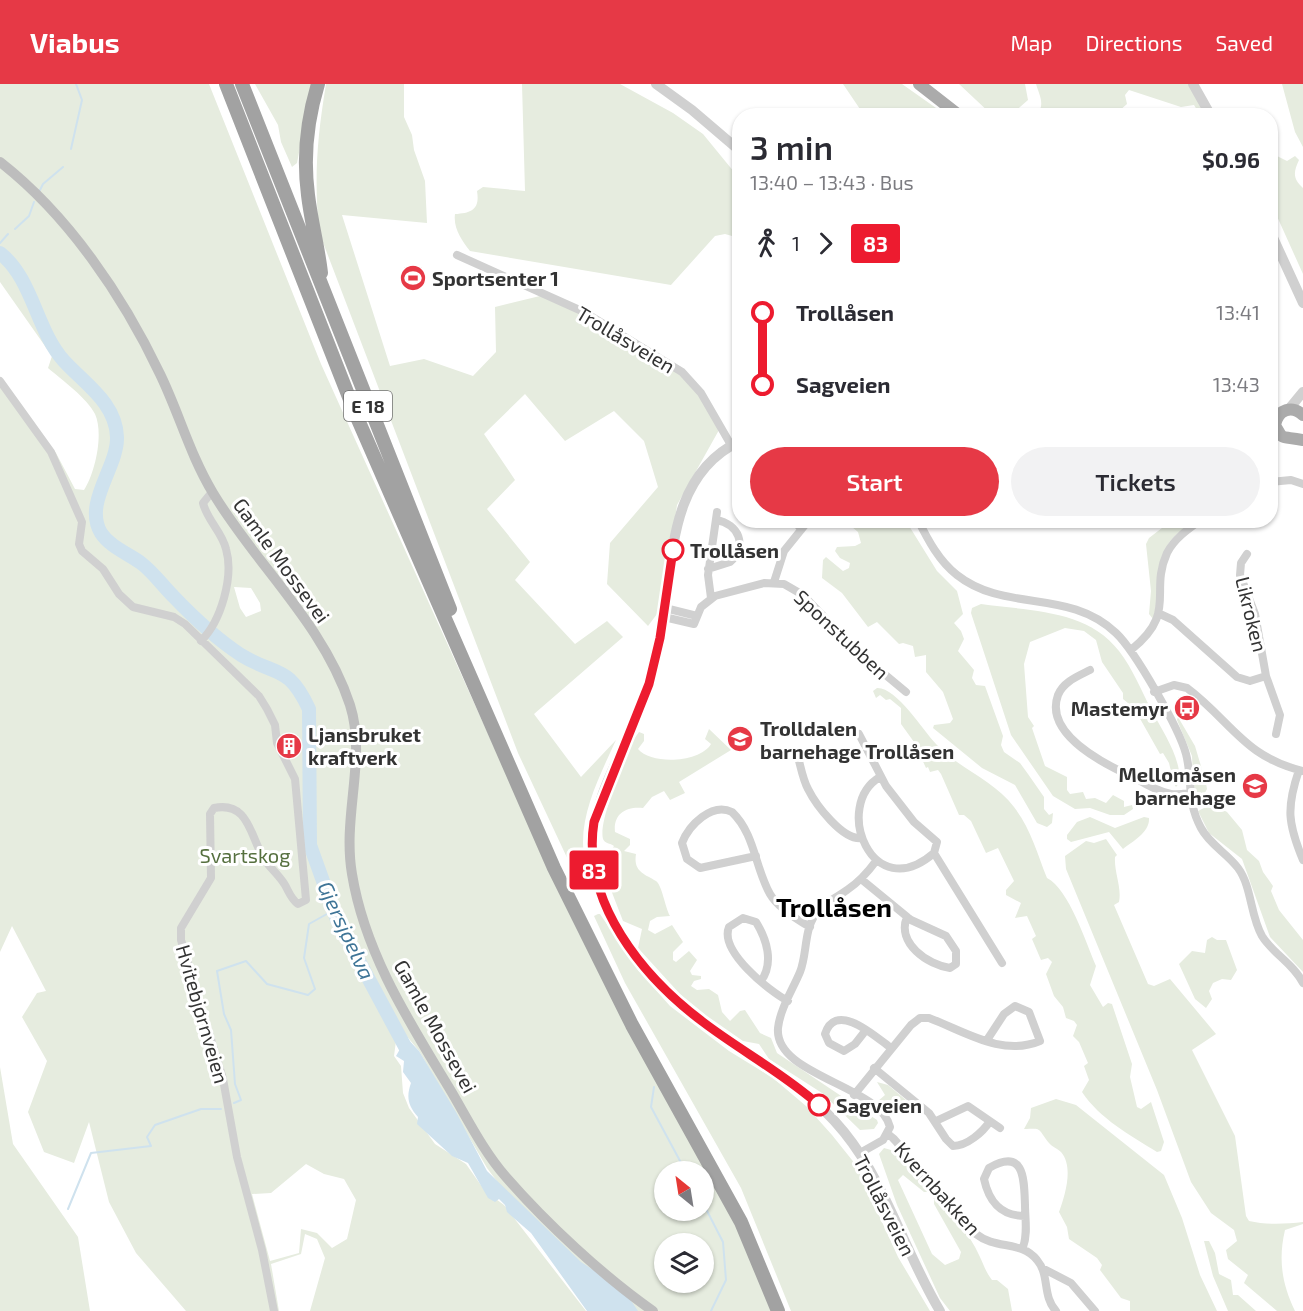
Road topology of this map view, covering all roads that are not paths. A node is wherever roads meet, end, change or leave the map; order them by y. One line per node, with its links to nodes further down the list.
1 (226, 84): 79 (highway, E 18)
2 (242, 84): 13 (highway, E 18)
3 (318, 84): 13 (highway, E 18)
4 (656, 84): 9 (street)
5 (919, 84): 7 (main road)
6 (1193, 84): 8 (street)
7 (950, 108)
8 (1206, 108)
9 (732, 144)
10 (0, 162): 27 (main road, Gamle Mossevei)
11 (1278, 248): 14 (street)
12 (457, 255): 23 (street, Trollåsveien)
13 (322, 290): 80 (highway, E 18)
14 (1303, 303)
15 (0, 381): 40 (street)
16 (1303, 392): 18 (street)
17 (1278, 408): 18 (main road)
18 (1286, 410): 19 (main road); 20 (main road)
19 (1303, 415)
20 (1278, 416)
21 (1278, 434): 22 (main road)
22 (1301, 437)
23 (732, 439)
24 (732, 445): 37 (street, Trollåsveien)
25 (1278, 481): 26 (street)
26 (1303, 484)
27 (212, 492): 40 (street); 78 (main road, Gamle Mossevei)
28 (732, 527): 34 (street)
29 (734, 528): 34 (street)
30 (923, 528): 41 (street)
31 (1191, 528): 38 (street)
32 (801, 530): 35 (street, Sponstubben)
33 (1247, 554): 43 (street, Likroken)
34 (708, 569): 36 (street)
35 (774, 582): 36 (street, Sponstubben); 44 (street, Sponstubben)
36 (711, 598): 39 (street)
37 (664, 613): 39 (street); 39 (street); 73 (street, Trollåsveien)
38 (1160, 614): 41 (street); 43 (street, Likroken)
39 (697, 616)
40 (204, 638): 77 (street, Hvitebjørnveien)
41 (1131, 650): 45 (street)
42 (1090, 670): 51 (street)
43 (1266, 676): 47 (street, Likroken)
44 (906, 692)
45 (1154, 692): 49 (street); 51 (street)
46 (859, 734): 50 (street)
47 (1276, 734)
48 (798, 758): 52 (street)
49 (1301, 771): 55 (street)
50 (880, 777): 52 (street); 53 (street)
51 (1189, 793): 62 (street)
52 (862, 838): 56 (street)
53 (934, 853): 56 (street); 60 (street)
54 (756, 856): 54 (street); 59 (street)
55 (1303, 860)
56 (876, 861): 57 (street)
57 (861, 879): 58 (street); 59 (street)
58 (907, 917): 58 (street)
59 (810, 927): 63 (street)
60 (1002, 963)
61 (761, 981): 61 (street); 63 (street)
62 (1303, 984)
63 (788, 1001): 68 (street)
64 (866, 1030): 64 (street); 66 (street)
65 (987, 1040): 65 (street); 66 (street)
66 (891, 1048): 67 (street)
67 (874, 1068): 68 (street); 70 (street)
68 (854, 1095): 72 (street)
69 (990, 1120): 70 (street); 70 (street); 71 (street)
70 (936, 1121)
71 (1000, 1128)
72 (888, 1134): 73 (street); 75 (street, Kvernbakken)
73 (860, 1153): 81 (street, Trollåsveien)
74 (1025, 1216): 74 (street, Kvernbakken); 75 (street, Kvernbakken)
75 (1023, 1247): 76 (street)
76 (1042, 1268): 82 (street); 83 (street)
77 (274, 1311)
78 (653, 1311)
79 (778, 1311)
80 (785, 1311)
81 (940, 1311)
82 (1056, 1311)
83 (1095, 1311)

